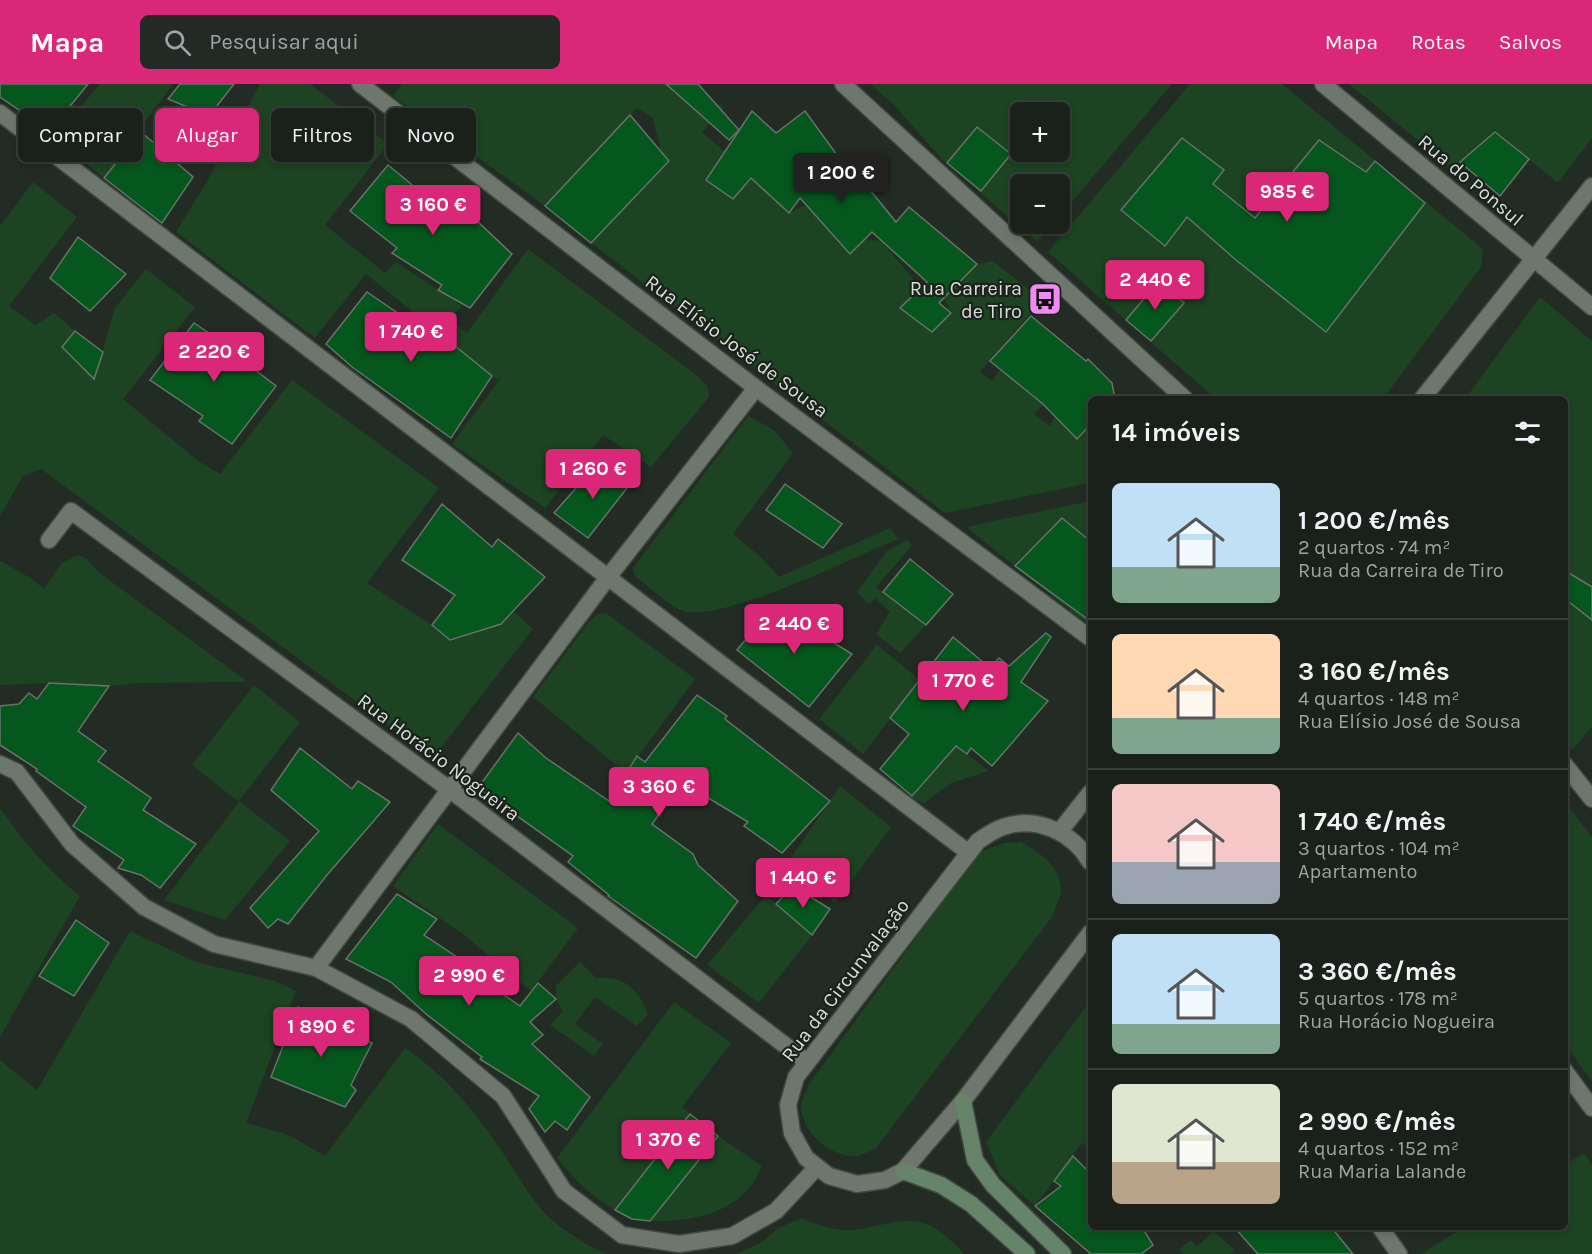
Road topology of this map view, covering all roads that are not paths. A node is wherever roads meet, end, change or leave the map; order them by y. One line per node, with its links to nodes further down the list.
1 (360, 84): 8 (street, Rua Elísio José de Sousa)
2 (843, 84): 9 (street)
3 (1323, 84): 6 (street, Rua do Ponsul)
4 (0, 113): 12 (street)
5 (1592, 186): 6 (street)
6 (1533, 259): 7 (street, Rua do Ponsul); 10 (street)
7 (1592, 307)
8 (756, 388): 12 (street); 13 (street, Rua Elísio José de Sousa)
9 (1182, 396)
10 (1424, 396)
11 (49, 540): 18 (street, Rua Horácio Nogueira)
12 (609, 576): 18 (street); 23 (street)
13 (1088, 637)
14 (0, 764): 25 (street)
15 (1568, 769): 17 (street)
16 (1592, 771): 17 (street)
17 (1581, 785): 20 (street)
18 (449, 789): 25 (street); 26 (street, Rua Horácio Nogueira)
19 (1088, 796): 21 (street)
20 (1592, 799)
21 (1060, 831): 22 (street, Rua da Circunvalação); 23 (street, Rua da Circunvalação)
22 (1088, 850)
23 (969, 853): 26 (street, Rua da Circunvalação)
24 (1088, 941): 28 (street, Rua da Circunvalação)
25 (315, 968): 30 (street)
26 (807, 1062): 30 (street, Rua da Circunvalação)
27 (1568, 1075): 29 (street)
28 (963, 1101): 31 (street, Rua da Circunvalação); 34 (main road)
29 (1592, 1108)
30 (817, 1167): 31 (street, Rua da Circunvalação)
31 (903, 1171): 33 (main road)
32 (1382, 1230): 35 (street)
33 (1028, 1254)
34 (1063, 1254)
35 (1399, 1254)

